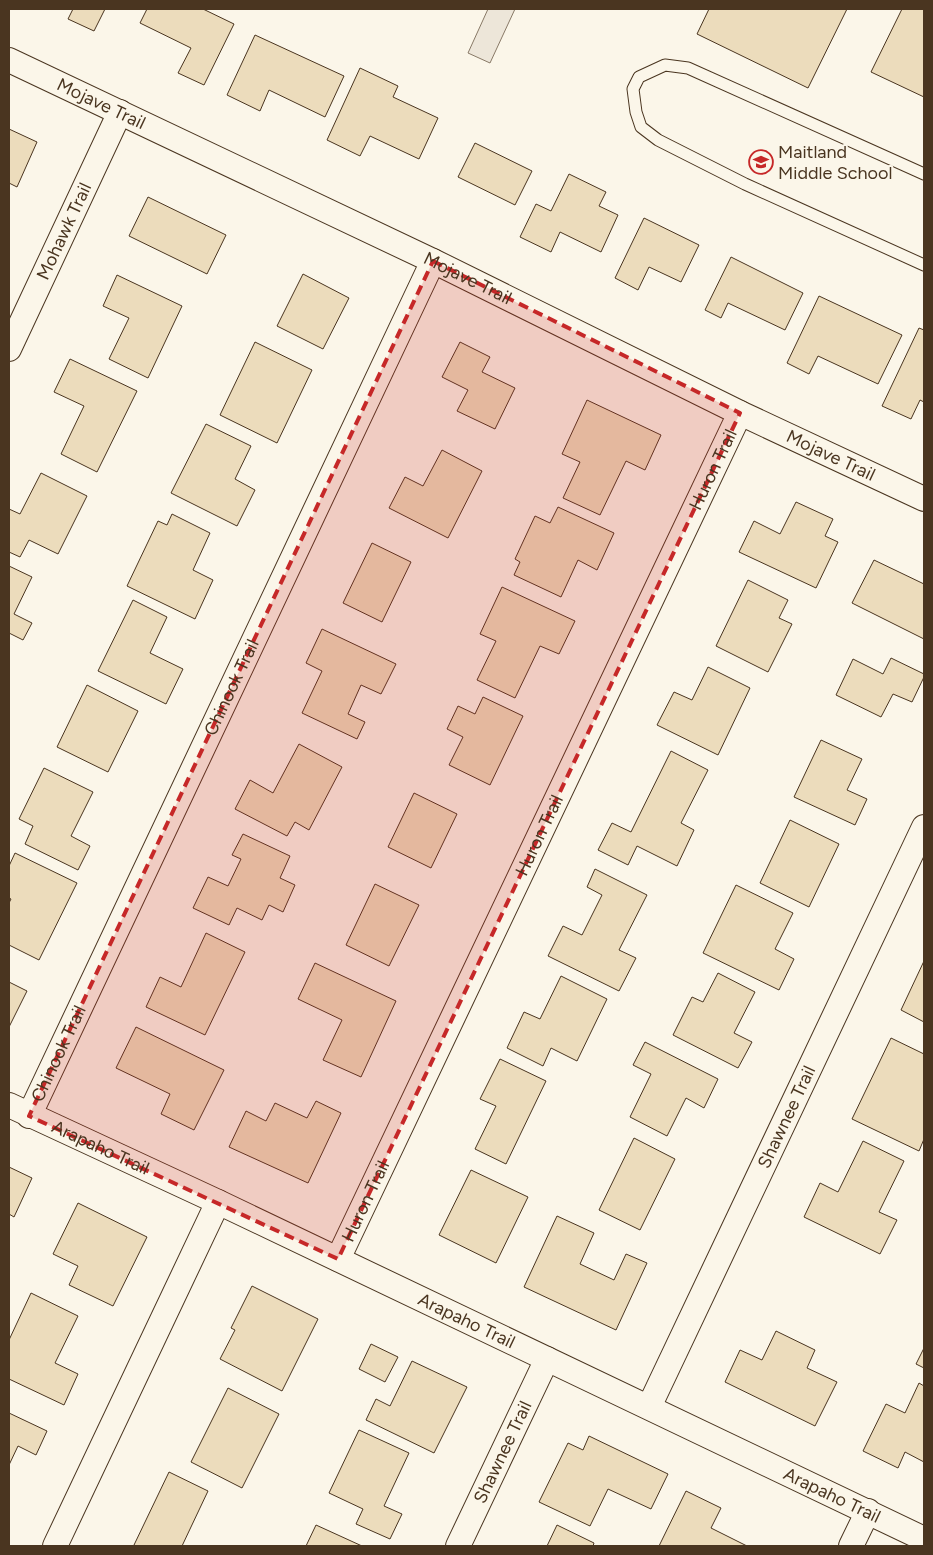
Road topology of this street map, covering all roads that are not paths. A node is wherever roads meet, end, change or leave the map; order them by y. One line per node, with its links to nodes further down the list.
1 (9, 60): 2 (street, Mojave Trail)
2 (120, 112): 4 (street, Mojave Trail); 6 (street, Mohawk Trail)
3 (924, 174): 5 (lane)
4 (433, 260): 7 (street, Mojave Trail); 10 (street, Chinook Trail)
5 (924, 266)
6 (9, 349)
7 (740, 413): 8 (street, Mojave Trail); 12 (street, Huron Trail)
8 (924, 500)
9 (924, 827): 14 (street, Shawnee Trail)
10 (19, 1110): 11 (street, Arapaho Trail)
11 (218, 1202): 12 (street, Arapaho Trail); 17 (street)
12 (338, 1259): 13 (street, Arapaho Trail)
13 (547, 1359): 14 (street, Arapaho Trail); 18 (street, Shawnee Trail)
14 (650, 1407): 15 (street, Arapaho Trail)
15 (868, 1511): 16 (street, Arapaho Trail); 19 (street)
16 (924, 1539)
17 (55, 1546)
18 (458, 1546)
19 (851, 1546)

